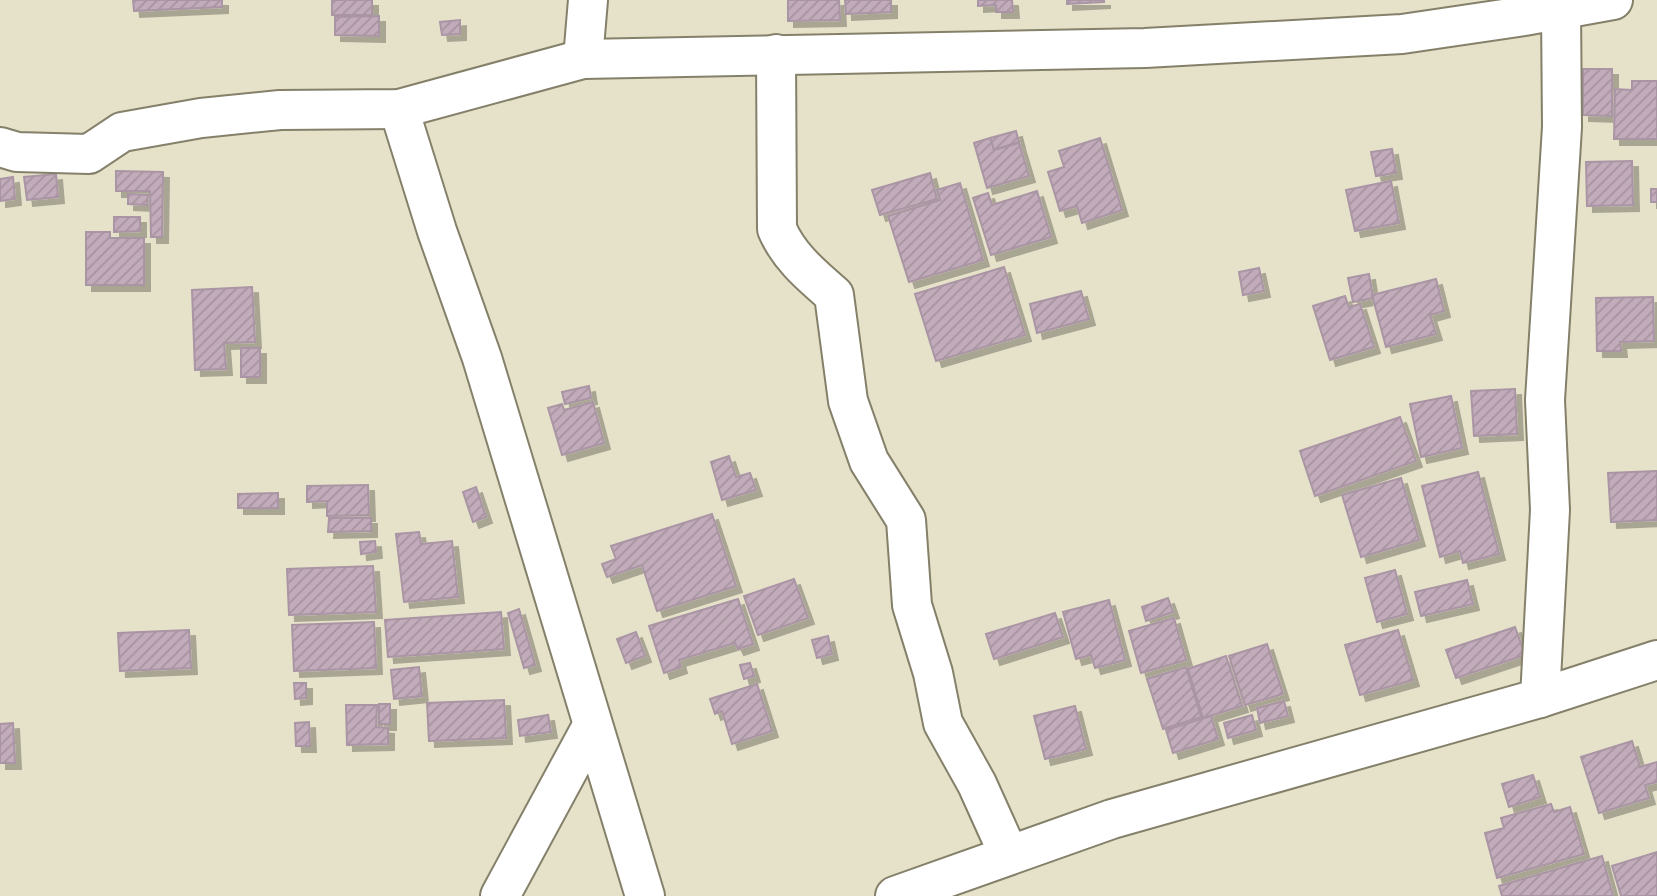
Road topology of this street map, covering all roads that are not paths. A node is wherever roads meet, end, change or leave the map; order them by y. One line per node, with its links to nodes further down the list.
1 (588, 0): 6 (street)
2 (1613, 0): 4 (street)
3 (1524, 8): 4 (street); 5 (street)
4 (1561, 9): 10 (street)
5 (776, 54): 6 (street); 12 (street)
6 (583, 59): 7 (street)
7 (399, 109): 8 (street); 11 (street)
8 (0, 146)
9 (1657, 660): 10 (street)
10 (1541, 698): 12 (street)
11 (592, 726): 13 (street); 14 (street)
12 (1009, 855): 15 (street)
13 (500, 896)
14 (645, 896)
15 (895, 896)

